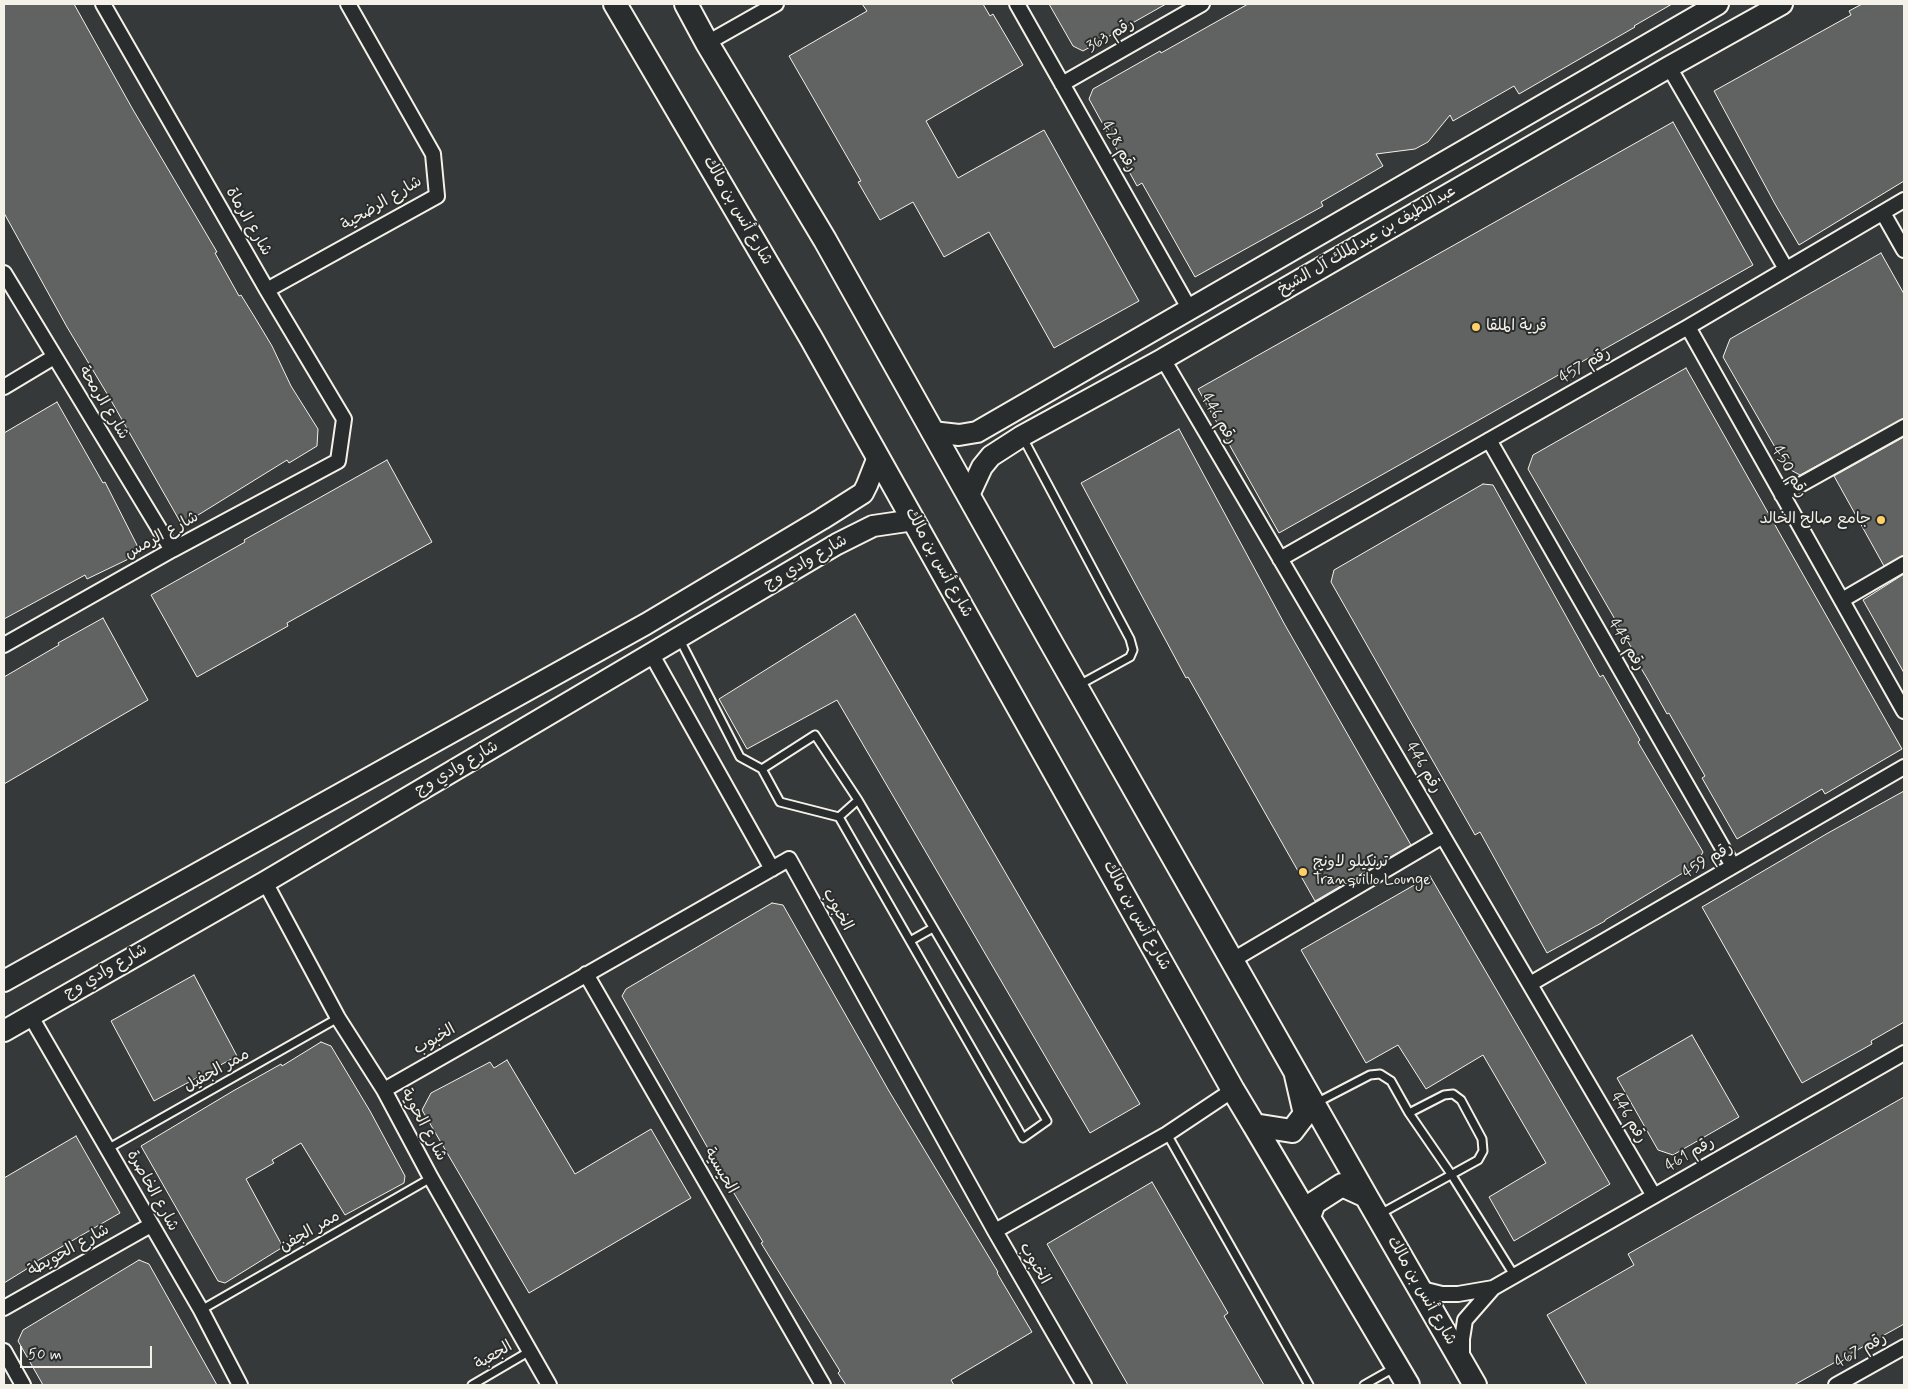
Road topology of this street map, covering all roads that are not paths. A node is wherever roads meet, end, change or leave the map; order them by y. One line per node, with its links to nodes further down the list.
1 (103, 4): 19 (street, شارع الرماة)
2 (348, 4): 19 (street, شارع الرضحية)
3 (616, 4): 31 (main road, شارع أنس بن مالك)
4 (686, 4): 10 (main road, شارع أنس بن مالك)
5 (776, 4): 10 (street)
6 (1017, 4): 12 (street, رقم 428)
7 (1202, 4): 12 (street, رقم 363)
8 (1718, 4): 18 (street, عبداللطيف بن عبدالملك آل الشيخ)
9 (1782, 4): 11 (street, عبداللطيف بن عبدالملك آل الشيخ)
10 (707, 43): 28 (main road, شارع أنس بن مالك)
11 (1669, 67): 16 (street); 21 (street, عبداللطيف بن عبدالملك آل الشيخ)
12 (1062, 84): 20 (street, رقم 428)
13 (1904, 200): 14 (street, رقم 457)
14 (1882, 212): 15 (street); 16 (street, رقم 457)
15 (1904, 250)
16 (1786, 269): 22 (street, رقم 457)
17 (4, 273): 23 (street, شارع الرمحة)
18 (1236, 281): 20 (street, عبداللطيف بن عبدالملك آل الشيخ); 21 (street)
19 (267, 290): 32 (street, شارع الرماة)
20 (1189, 308): 26 (street, عبداللطيف بن عبدالملك آل الشيخ)
21 (1250, 308): 24 (street, عبداللطيف بن عبدالملك آل الشيخ)
22 (1688, 327): 30 (street, رقم 457); 34 (street, رقم 450)
23 (54, 357): 25 (street); 38 (street, شارع الرمحة)
24 (1163, 359): 29 (street, عبداللطيف بن عبدالملك آل الشيخ); 39 (street, رقم 446)
25 (4, 387)
26 (1022, 406): 28 (street, عبداللطيف بن عبدالملك آل الشيخ); 29 (street)
27 (1904, 428): 34 (street)
28 (932, 432): 33 (main road, شارع أنس بن مالك)
29 (1028, 432): 33 (street, عبداللطيف بن عبدالملك آل الشيخ); 45 (lane)
30 (1489, 440): 39 (street, رقم 457); 52 (street, رقم 448)
31 (878, 456): 35 (street, شارع وادي وج); 36 (main road, شارع أنس بن مالك)
32 (338, 461): 38 (street, شارع الرمس)
33 (969, 495): 45 (main road, شارع أنس بن مالك)
34 (1782, 495): 41 (street, رقم 450)
35 (822, 519): 37 (street); 59 (street, شارع وادي وج)
36 (914, 520): 37 (street, شارع وادي وج); 67 (main road, شارع أنس بن مالك)
37 (837, 544): 42 (street, شارع وادي وج)
38 (172, 550): 43 (street, شارع الرمس)
39 (1280, 559): 51 (street, رقم 446)
40 (1904, 564): 41 (street)
41 (1842, 600): 46 (street, رقم 450)
42 (679, 637): 44 (street, شارع وادي وج); 48 (lane)
43 (4, 645)
44 (652, 655): 53 (street); 54 (street, شارع وادي وج)
45 (1076, 687): 57 (main road, شارع أنس بن مالك)
46 (1904, 711)
47 (1904, 767): 52 (street, رقم 459)
48 (762, 769): 49 (lane); 50 (lane)
49 (858, 800): 50 (lane); 55 (lane)
50 (839, 817): 56 (lane)
51 (1443, 836): 57 (street); 60 (street, رقم 446)
52 (1733, 866): 60 (street, رقم 459)
53 (772, 869): 58 (street, الخبوب); 80 (street, الخبوب)
54 (264, 882): 61 (street, شارع وادي وج); 62 (street, شارع الحوية)
55 (933, 928): 56 (lane); 56 (lane)
56 (910, 941)
57 (1231, 961): 65 (main road, شارع أنس بن مالك)
58 (586, 974): 66 (street, الخبوب); 95 (street, الحيسية)
59 (4, 980)
60 (1530, 984): 76 (street, رقم 446)
61 (30, 1015): 63 (street, شارع وادي وج); 72 (street, شارع الخاصرة)
62 (338, 1018): 66 (street, شارع الحوية); 72 (lane, ممر الجفيل)
63 (4, 1031)
64 (1904, 1053): 76 (street, رقم 461)
65 (1296, 1075): 68 (main road, شارع أنس بن مالك); 70 (main road, شارع أنس بن مالك)
66 (384, 1090): 74 (street, شارع الحوية)
67 (1233, 1090): 70 (main road, شارع أنس بن مالك); 71 (street)
68 (1313, 1104): 69 (lane); 75 (main road, شارع أنس بن مالك)
69 (1409, 1112): 73 (lane); 73 (lane)
70 (1254, 1125): 78 (main road, شارع أنس بن مالك)
71 (1168, 1134): 80 (street); 97 (lane)
72 (108, 1148): 79 (street, شارع الخاصرة)
73 (1451, 1174): 77 (lane); 81 (lane)
74 (431, 1178): 85 (lane, ممر الجفن); 87 (street, شارع الحوية)
75 (1366, 1196): 77 (main road, شارع أنس بن مالك); 78 (main road)
76 (1654, 1196): 81 (street, رقم 461)
77 (1378, 1216): 82 (main road, شارع أنس بن مالك)
78 (1308, 1218): 90 (main road, شارع أنس بن مالك)
79 (151, 1225): 84 (street, شارع الحويطة); 85 (street, شارع الخاصرة)
80 (995, 1231): 96 (street, الخبوب)
81 (1514, 1275): 83 (street, رقم 461)
82 (1418, 1288): 83 (street); 89 (main road, شارع أنس بن مالك)
83 (1492, 1288): 89 (street)
84 (4, 1308)
85 (202, 1310): 92 (street, شارع الخاصرة)
86 (1904, 1347): 100 (street, رقم 467)
87 (530, 1351): 93 (lane, الجعبة); 94 (street, شارع الحوية)
88 (4, 1352): 91 (street)
89 (1462, 1363): 99 (main road, شارع أنس بن مالك)
90 (1402, 1376): 98 (lane)
91 (23, 1385)
92 (240, 1385)
93 (472, 1385)
94 (549, 1385)
95 (823, 1385)
96 (1084, 1385)
97 (1309, 1385)
98 (1364, 1385)
99 (1475, 1385)
100 (1836, 1385)

